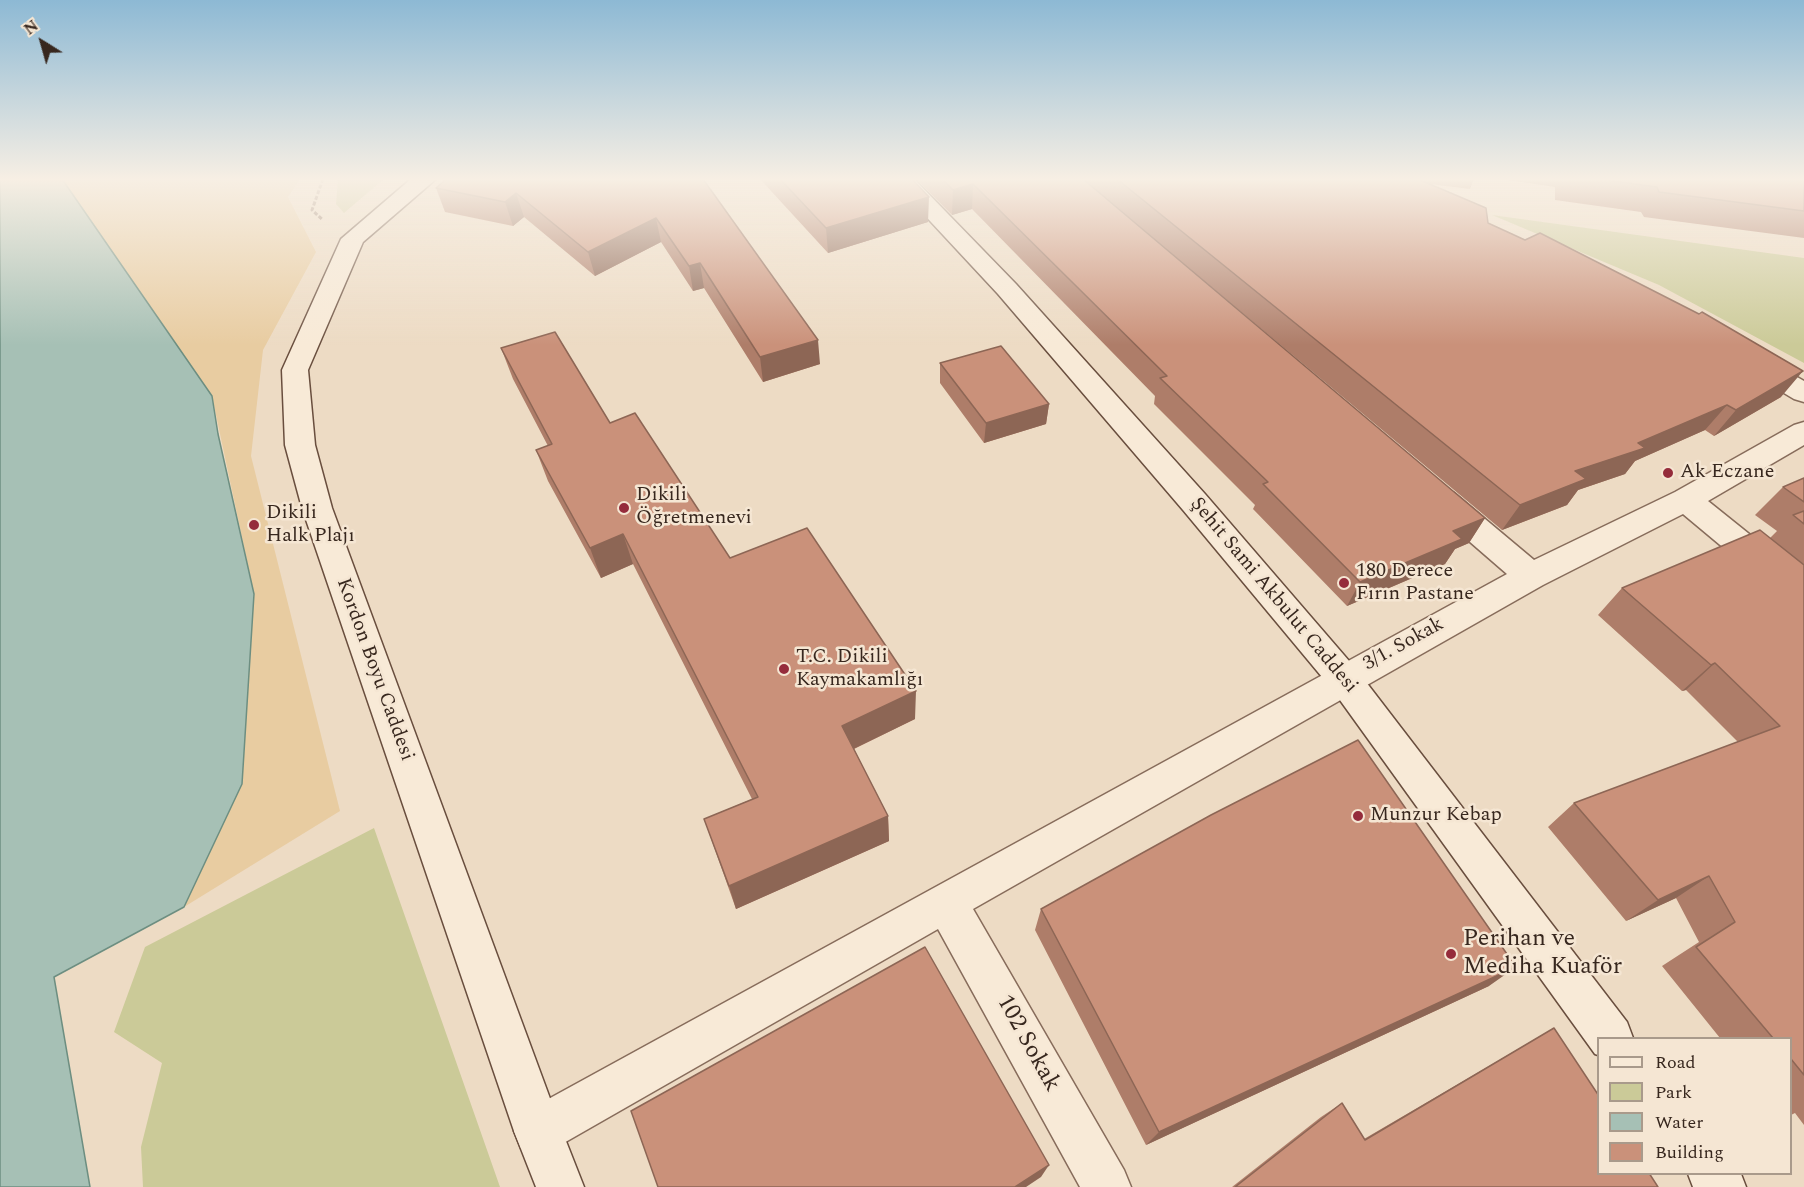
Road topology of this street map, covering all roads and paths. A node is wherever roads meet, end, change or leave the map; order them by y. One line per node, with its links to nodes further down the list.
1 (359, 234): 13 (main road, Kordon Boyu Caddesi)
2 (955, 234): 10 (main road, Şehit Sami Akbulut Caddesi)
3 (1734, 353): 4 (main road)
4 (1804, 393)
5 (1804, 432): 7 (main road, 3/1. Sokak)
6 (1421, 482): 8 (main road)
7 (1686, 500): 8 (main road, 3/1. Sokak); 9 (main road)
8 (1530, 576): 10 (main road, 3/1. Sokak)
9 (1804, 596)
10 (1344, 679): 11 (main road, 3/1. Sokak); 12 (main road, Şehit Sami Akbulut Caddesi)
11 (946, 902): 13 (main road, 3/1. Sokak); 15 (main road, 102 Sokak)
12 (1610, 1037)
13 (538, 1131): 14 (main road, Kordon Boyu Caddesi)
14 (560, 1187)
15 (1107, 1187)

